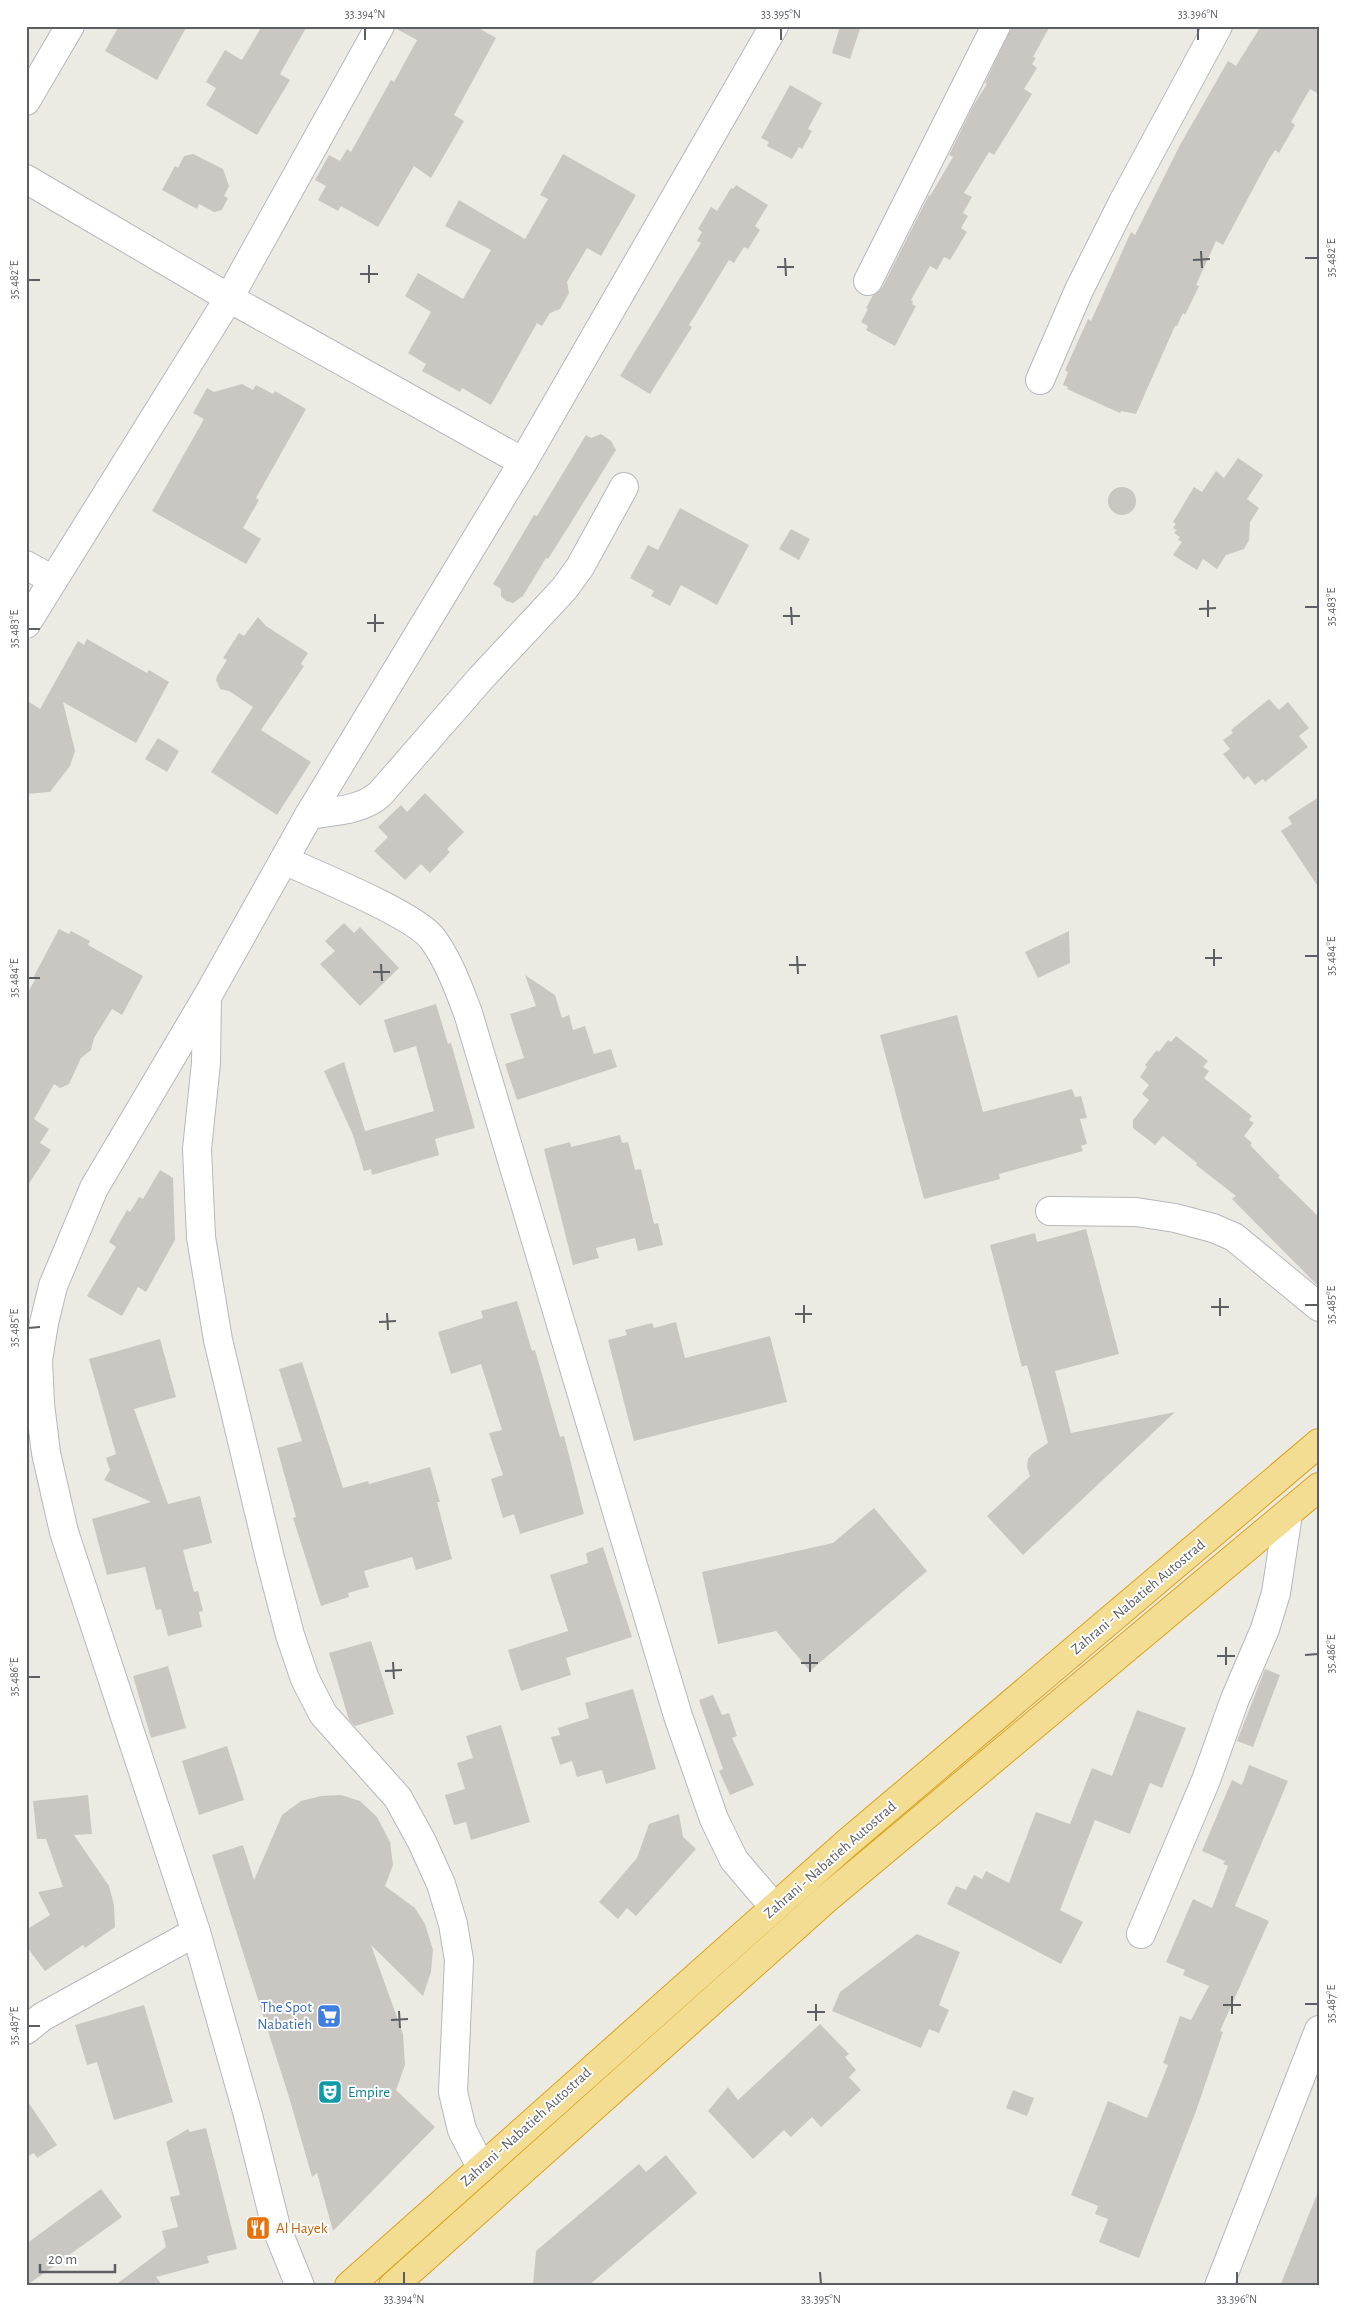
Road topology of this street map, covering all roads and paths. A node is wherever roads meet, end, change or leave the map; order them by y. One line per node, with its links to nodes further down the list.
1 (70, 26): 6 (street)
2 (380, 26): 9 (street)
3 (774, 26): 11 (street)
4 (996, 26): 8 (street)
5 (1218, 26): 10 (street)
6 (26, 101)
7 (26, 179): 9 (street)
8 (868, 281)
9 (229, 298): 11 (street); 14 (street)
10 (1040, 380)
11 (523, 462): 16 (street)
12 (624, 487): 16 (street)
13 (26, 565): 14 (street)
14 (53, 580): 15 (street)
15 (26, 624)
16 (309, 815): 17 (street)
17 (284, 860): 18 (street); 24 (street)
18 (207, 997): 25 (street); 29 (street)
19 (1050, 1211): 20 (street)
20 (1319, 1307)
21 (1319, 1443): 24 (highway, Zahrani - Nabatieh Autostrad)
22 (1319, 1487): 23 (highway, Zahrani - Nabatieh Autostrad)
23 (1288, 1514): 26 (street); 32 (highway, Zahrani - Nabatieh Autostrad)
24 (774, 1907): 29 (highway, Zahrani - Nabatieh Autostrad)
25 (196, 1932): 27 (street); 30 (street)
26 (1141, 1934)
27 (26, 2030)
28 (1319, 2030): 33 (street)
29 (481, 2167): 31 (highway, Zahrani - Nabatieh Autostrad)
30 (299, 2285)
31 (349, 2286)
32 (393, 2286)
33 (1220, 2286)

